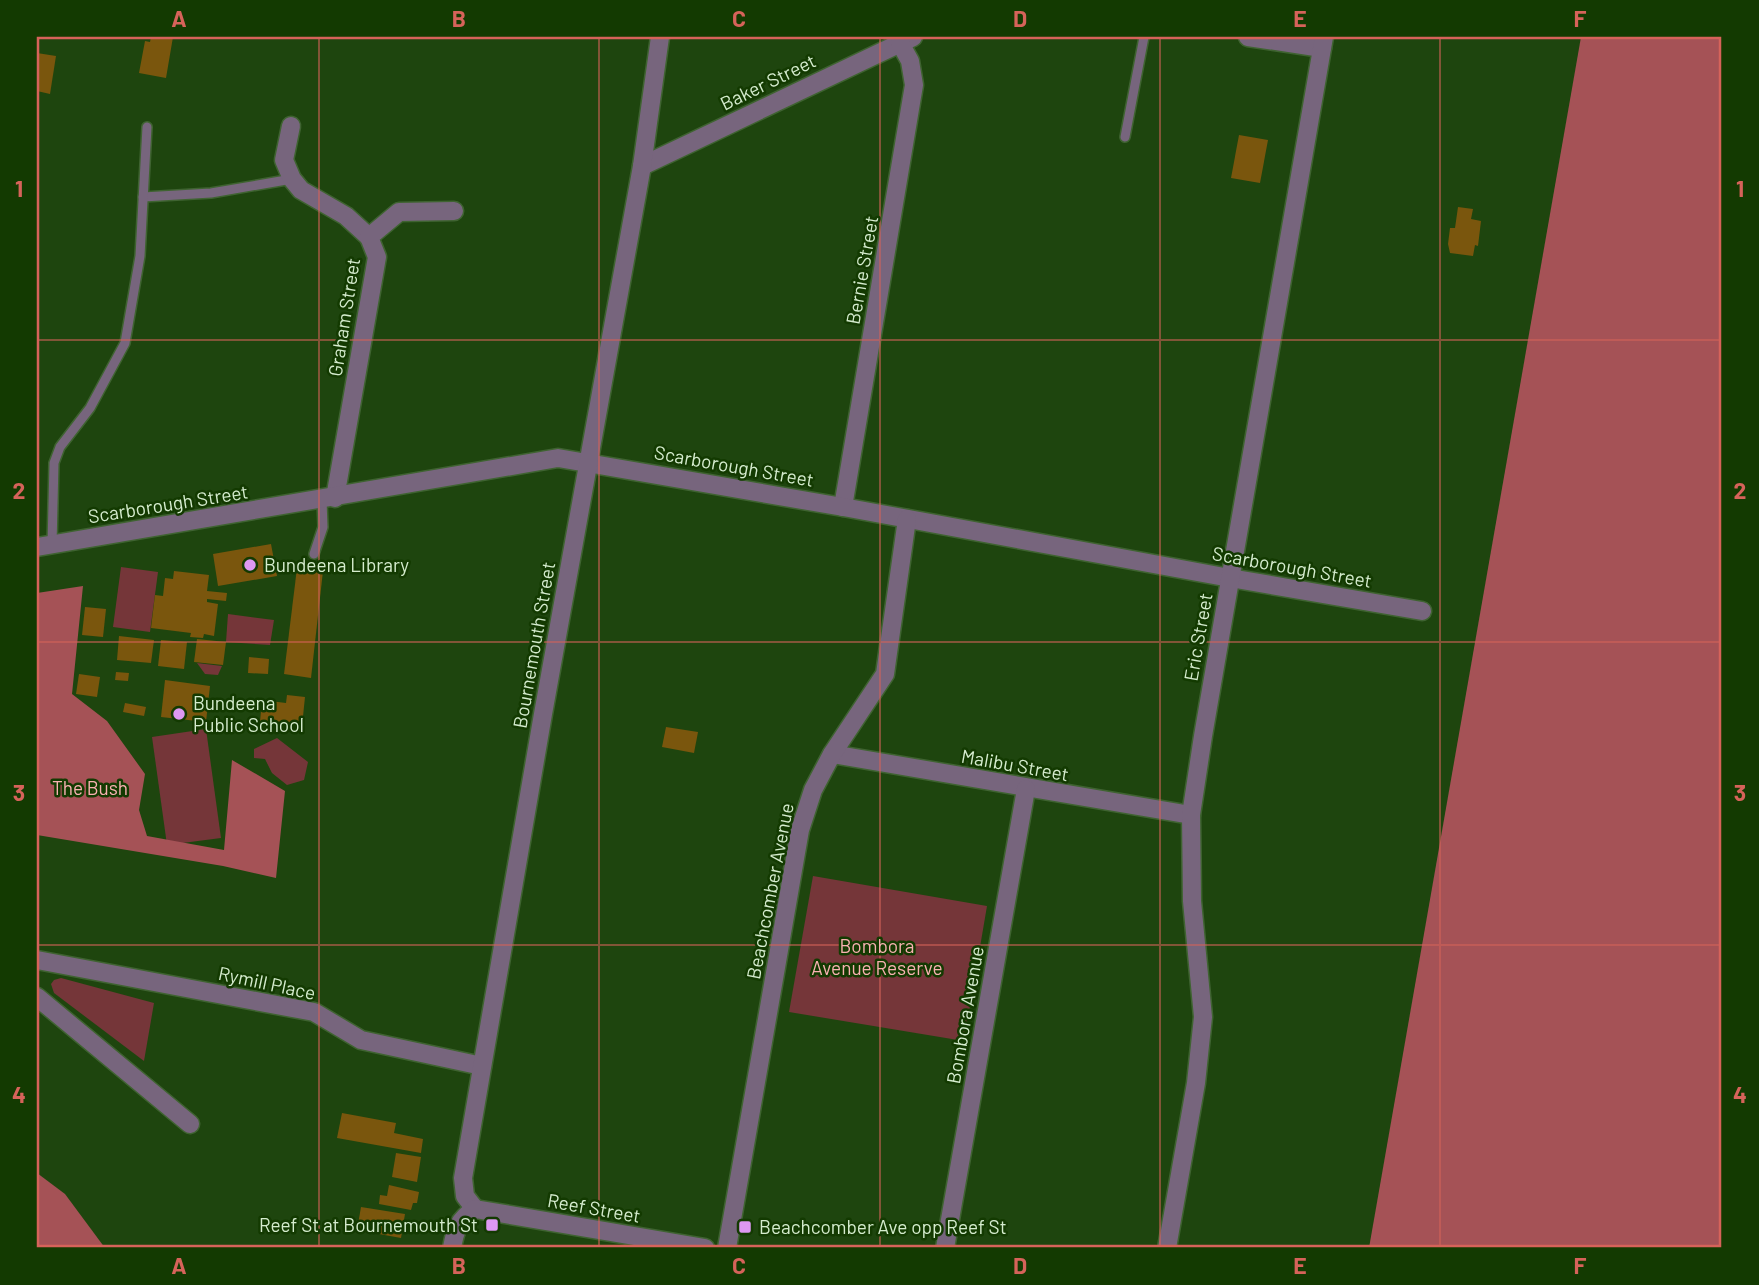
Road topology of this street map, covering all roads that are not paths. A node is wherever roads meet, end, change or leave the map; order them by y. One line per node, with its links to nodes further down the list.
1 (660, 37): 9 (street, Bournemouth Street)
2 (1144, 37): 8 (lane)
3 (1248, 37): 5 (street)
4 (906, 40): 9 (street, Baker Street); 16 (street, Bernie Street)
5 (1323, 43): 20 (street, Eric Street)
6 (291, 126): 10 (street)
7 (147, 127): 11 (lane)
8 (1125, 137)
9 (642, 166): 14 (street, Bournemouth Street)
10 (292, 178): 11 (lane); 13 (street)
11 (143, 197): 18 (lane)
12 (454, 211): 13 (street, Graham Street)
13 (369, 237): 15 (street, Graham Street)
14 (589, 462): 15 (street, Scarborough Street); 16 (street, Scarborough Street); 27 (street, Bournemouth Street)
15 (328, 499): 18 (street, Scarborough Street); 19 (lane)
16 (843, 507): 17 (street, Scarborough Street)
17 (908, 519): 20 (street, Scarborough Street); 22 (street, Beachcomber Avenue)
18 (45, 546)
19 (314, 554)
20 (1230, 578): 21 (street, Scarborough Street); 24 (street, Eric Street)
21 (1422, 611)
22 (832, 754): 23 (street, Malibu Street); 32 (street, Beachcomber Avenue)
23 (1026, 789): 24 (street, Malibu Street); 33 (street, Bombora Avenue)
24 (1191, 816): 34 (street, Eric Street)
25 (37, 960): 27 (street, Rymill Place)
26 (37, 997): 28 (street)
27 (482, 1066): 29 (street, Bournemouth Street)
28 (190, 1124)
29 (475, 1209): 30 (street); 31 (street, Reef Street)
30 (452, 1248)
31 (705, 1248)
32 (727, 1248)
33 (945, 1248)
34 (1167, 1248)

